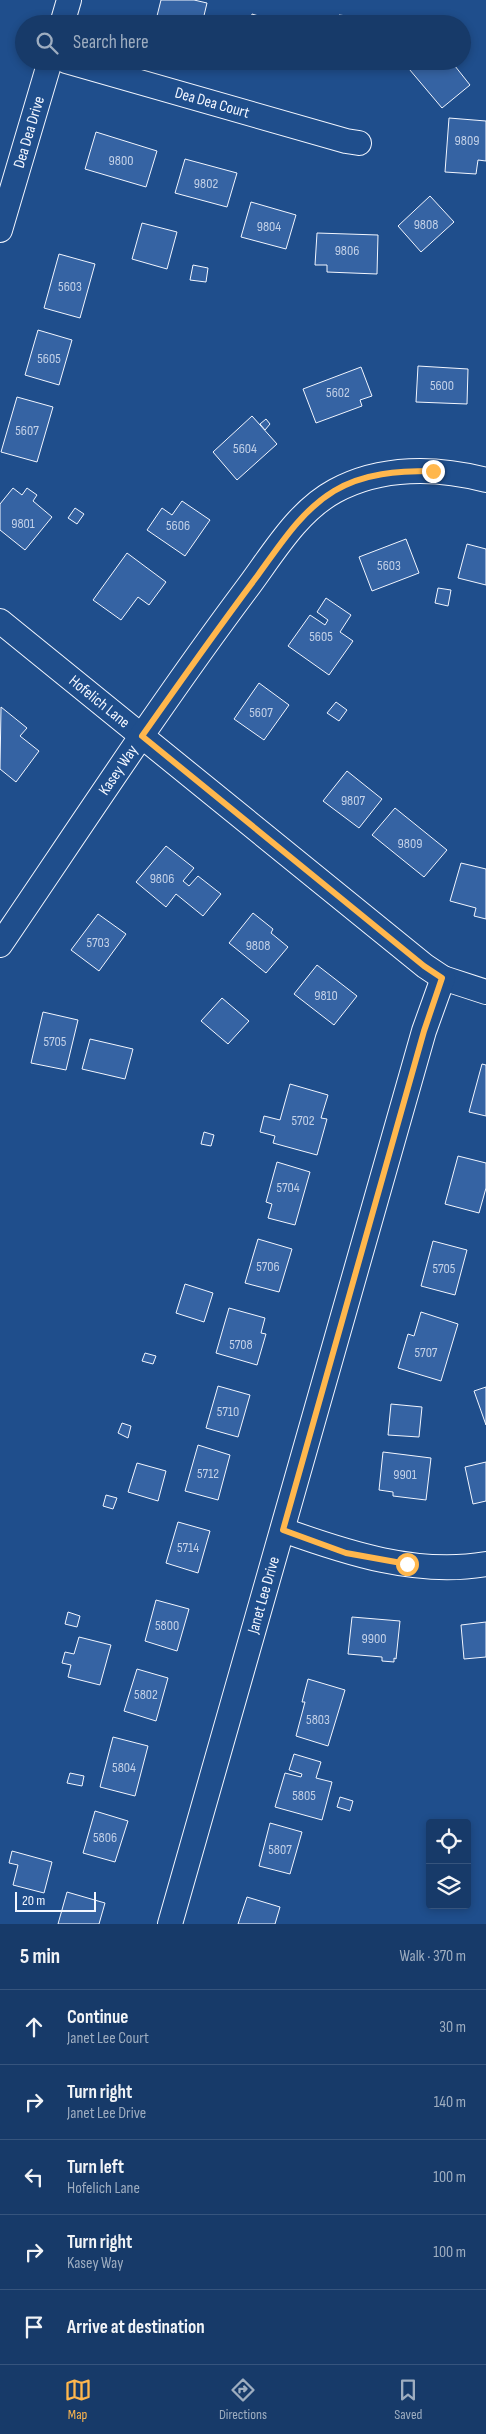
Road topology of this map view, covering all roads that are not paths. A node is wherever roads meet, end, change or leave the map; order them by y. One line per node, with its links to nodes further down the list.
1 (69, 0): 2 (street)
2 (65, 15)
3 (47, 70): 6 (street, Dea Dea Drive)
4 (98, 70): 5 (street, Dea Dea Court)
5 (359, 143)
6 (0, 230)
7 (486, 480): 9 (street, Kasey Way)
8 (0, 621): 9 (street, Hofelich Lane)
9 (142, 736): 10 (street, Kasey Way); 11 (street, Hofelich Lane)
10 (0, 945)
11 (442, 978): 12 (street, Hofelich Lane); 13 (street, Janet Lee Drive)
12 (486, 992)
13 (283, 1530): 14 (street); 15 (street, Janet Lee Drive)
14 (486, 1564)
15 (170, 1924)

